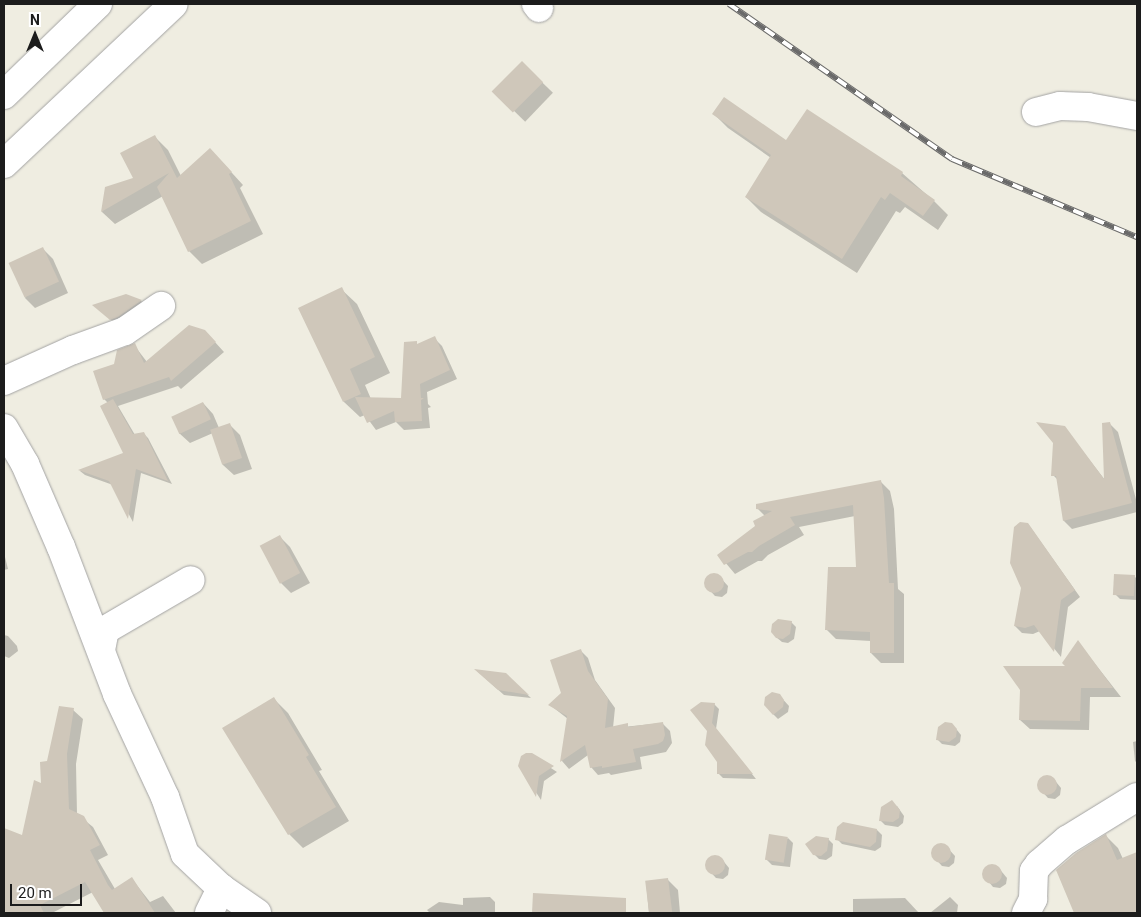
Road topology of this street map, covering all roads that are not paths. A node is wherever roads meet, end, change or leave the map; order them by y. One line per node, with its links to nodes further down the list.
1 (98, 4): 3 (street)
2 (174, 4): 6 (street)
3 (4, 95)
4 (1036, 112): 5 (street)
5 (1137, 116)
6 (4, 164)
7 (161, 306): 8 (street)
8 (4, 381)
9 (4, 428): 11 (street)
10 (191, 580): 11 (street)
11 (101, 650): 13 (street)
12 (1137, 797): 16 (street)
13 (221, 888): 14 (street); 15 (street)
14 (209, 913)
15 (258, 913)
16 (1026, 913)

